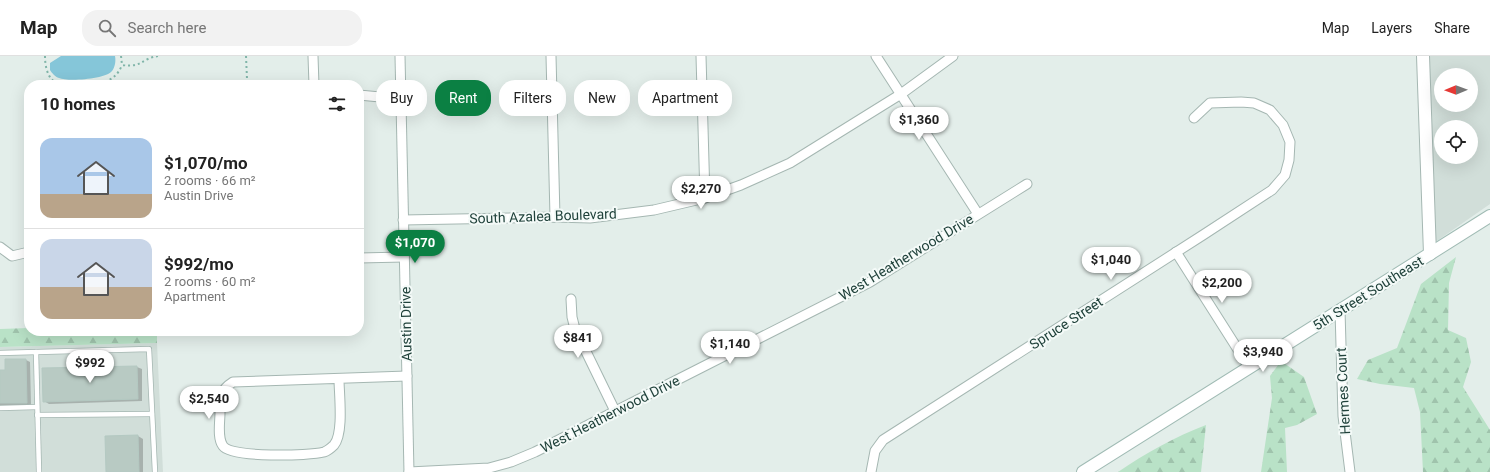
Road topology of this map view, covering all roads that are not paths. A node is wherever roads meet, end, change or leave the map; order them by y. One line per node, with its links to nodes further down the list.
1 (313, 56): 8 (street)
2 (400, 56): 9 (street, Austin Drive)
3 (551, 56): 18 (street)
4 (701, 56): 16 (street)
5 (876, 56): 10 (street)
6 (953, 56): 10 (street, South Azalea Boulevard)
7 (1423, 56): 24 (main road)
8 (314, 80)
9 (401, 80)
10 (901, 94): 16 (street, South Azalea Boulevard); 17 (street)
11 (364, 95): 12 (street)
12 (376, 97)
13 (401, 116): 20 (street, Austin Drive)
14 (1194, 118): 22 (street, Spruce Street)
15 (1027, 184): 17 (street, West Heatherwood Drive)
16 (705, 198): 18 (street, South Azalea Boulevard)
17 (978, 214): 36 (street, West Heatherwood Drive)
18 (555, 216): 20 (street, South Azalea Boulevard)
19 (1490, 216): 24 (main road, 5th Street Southeast)
20 (404, 220): 25 (street, Austin Drive)
21 (0, 247): 23 (street)
22 (1176, 252): 31 (street); 42 (street, Spruce Street)
23 (24, 253)
24 (1430, 254): 28 (main road, 5th Street Southeast)
25 (404, 257): 26 (street); 32 (street, Austin Drive)
26 (364, 258)
27 (571, 299): 36 (street)
28 (1340, 310): 31 (main road, 5th Street Southeast); 44 (street, Hermes Court)
29 (36, 352): 30 (lane); 34 (lane); 37 (lane)
30 (0, 353)
31 (1249, 367): 43 (main road, 5th Street Southeast)
32 (407, 376): 33 (street); 41 (street, Austin Drive)
33 (339, 379): 33 (street)
34 (37, 407): 35 (lane); 38 (lane)
35 (0, 408)
36 (615, 411): 41 (street, West Heatherwood Drive)
37 (152, 414): 38 (lane); 40 (lane)
38 (38, 415): 39 (lane)
39 (39, 472)
40 (155, 472)
41 (409, 472)
42 (871, 472)
43 (1083, 472)
44 (1350, 472)

